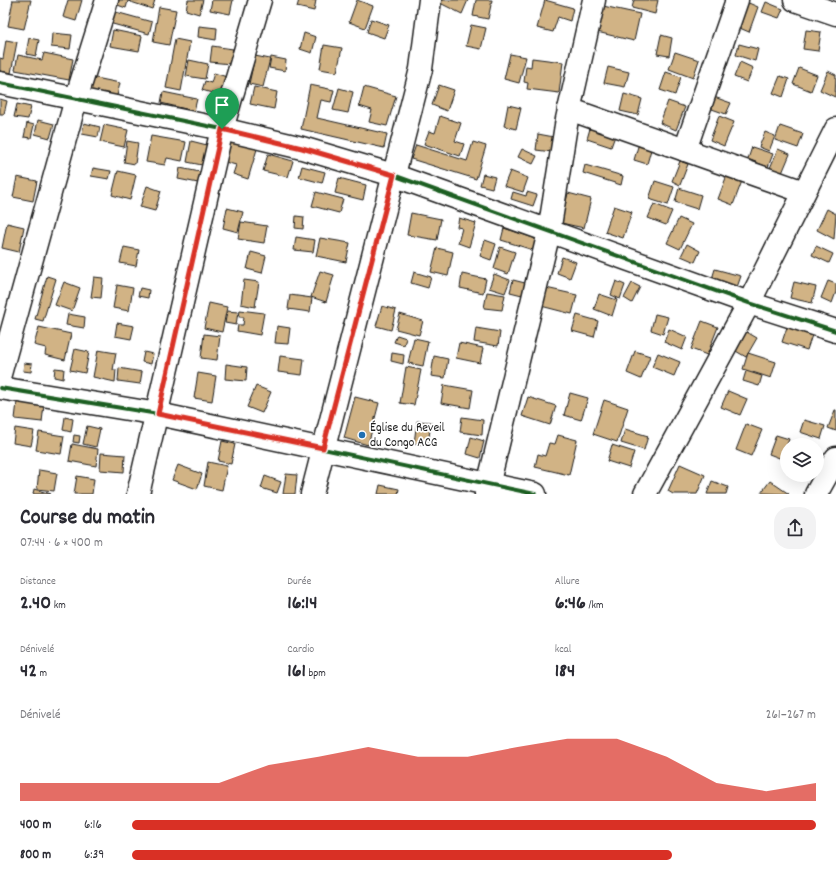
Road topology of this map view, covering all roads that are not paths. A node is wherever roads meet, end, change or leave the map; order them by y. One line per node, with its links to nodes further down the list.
1 (107, 0): 9 (street)
2 (260, 0): 11 (street)
3 (430, 0): 14 (street)
4 (594, 0): 10 (street)
5 (737, 0): 13 (street)
6 (795, 0): 7 (street)
7 (836, 14)
8 (0, 83): 9 (street)
9 (76, 99): 11 (street); 19 (street)
10 (569, 109): 13 (street); 16 (street)
11 (222, 129): 14 (street); 21 (street)
12 (836, 129): 15 (street)
13 (685, 150): 15 (street)
14 (394, 175): 16 (street); 22 (street)
15 (804, 192): 17 (street)
16 (549, 232): 17 (street); 24 (street)
17 (749, 303): 18 (street); 28 (street)
18 (836, 331)
19 (0, 374)
20 (0, 388): 21 (street)
21 (158, 414): 22 (street); 25 (street)
22 (323, 448): 24 (street); 26 (street)
23 (836, 458): 29 (street)
24 (487, 490): 27 (street)
25 (138, 494)
26 (312, 494)
27 (535, 494)
28 (645, 494)
29 (816, 494)

